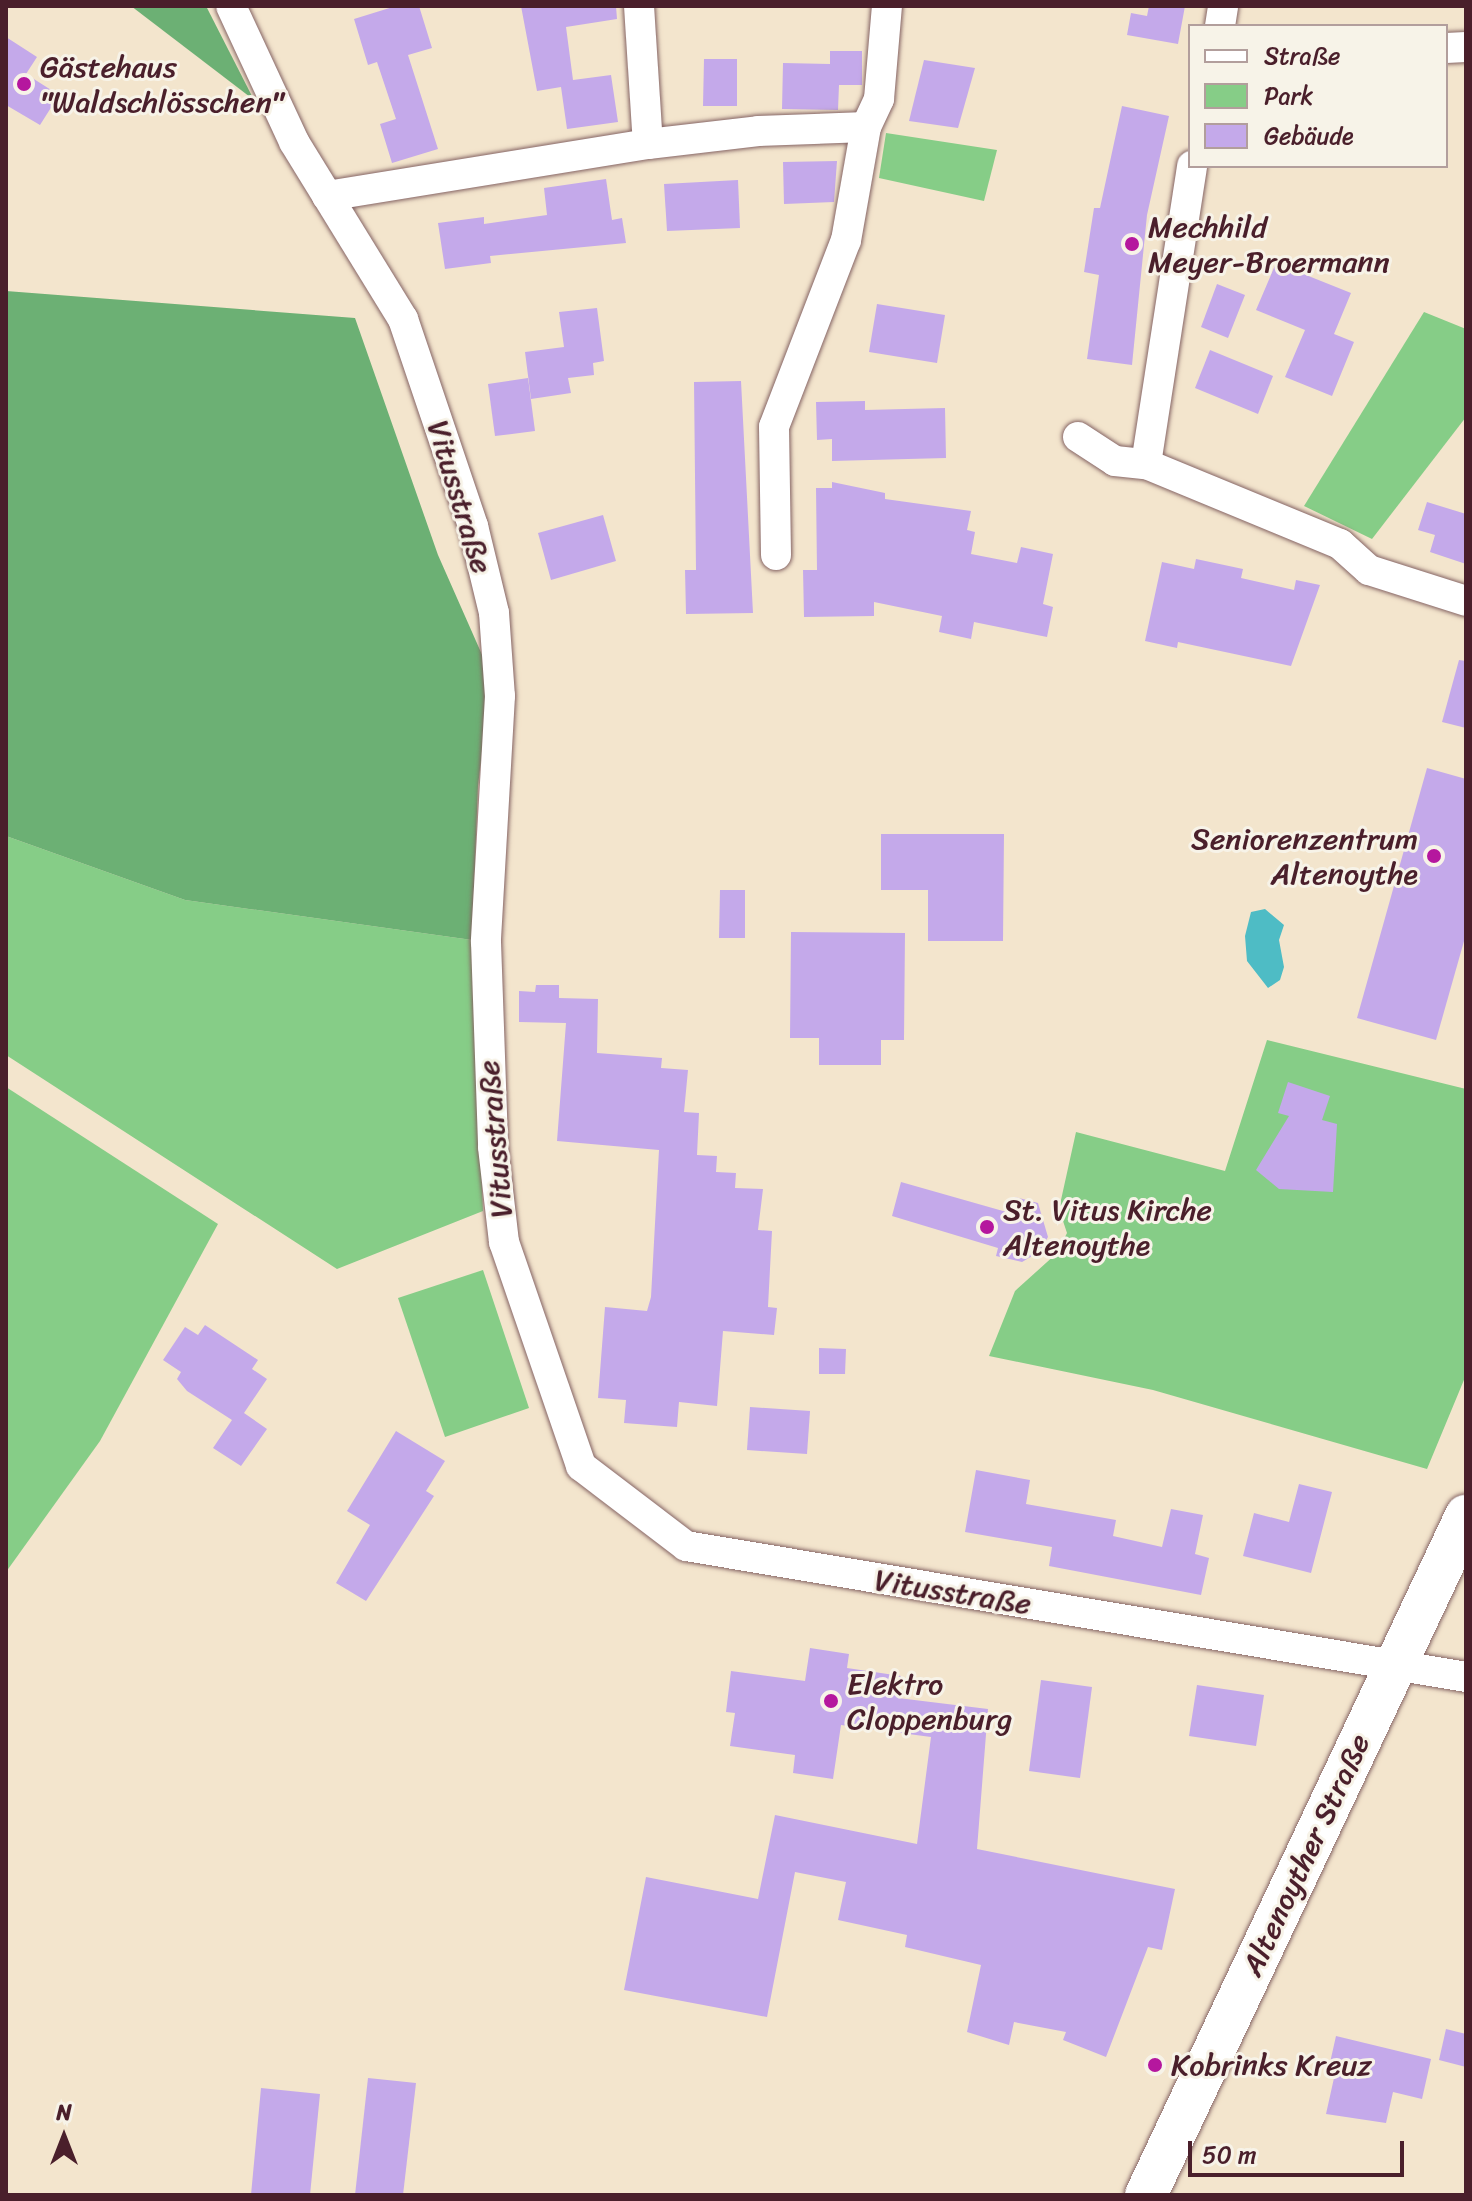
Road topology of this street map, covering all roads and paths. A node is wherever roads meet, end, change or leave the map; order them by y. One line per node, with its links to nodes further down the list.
1 (231, 6): 7 (street, Vitusstraße)
2 (639, 6): 5 (street)
3 (887, 6): 4 (street)
4 (866, 127): 5 (street); 10 (street)
5 (648, 144): 7 (street)
6 (1192, 168): 9 (street)
7 (327, 196): 13 (street, Vitusstraße)
8 (1078, 437): 9 (street)
9 (1146, 464): 11 (street)
10 (776, 555)
11 (1466, 601)
12 (1466, 1516): 13 (main road, Altenoyther Straße)
13 (1396, 1664): 14 (street, Vitusstraße); 15 (main road, Altenoyther Straße)
14 (1466, 1677)
15 (1146, 2195)

